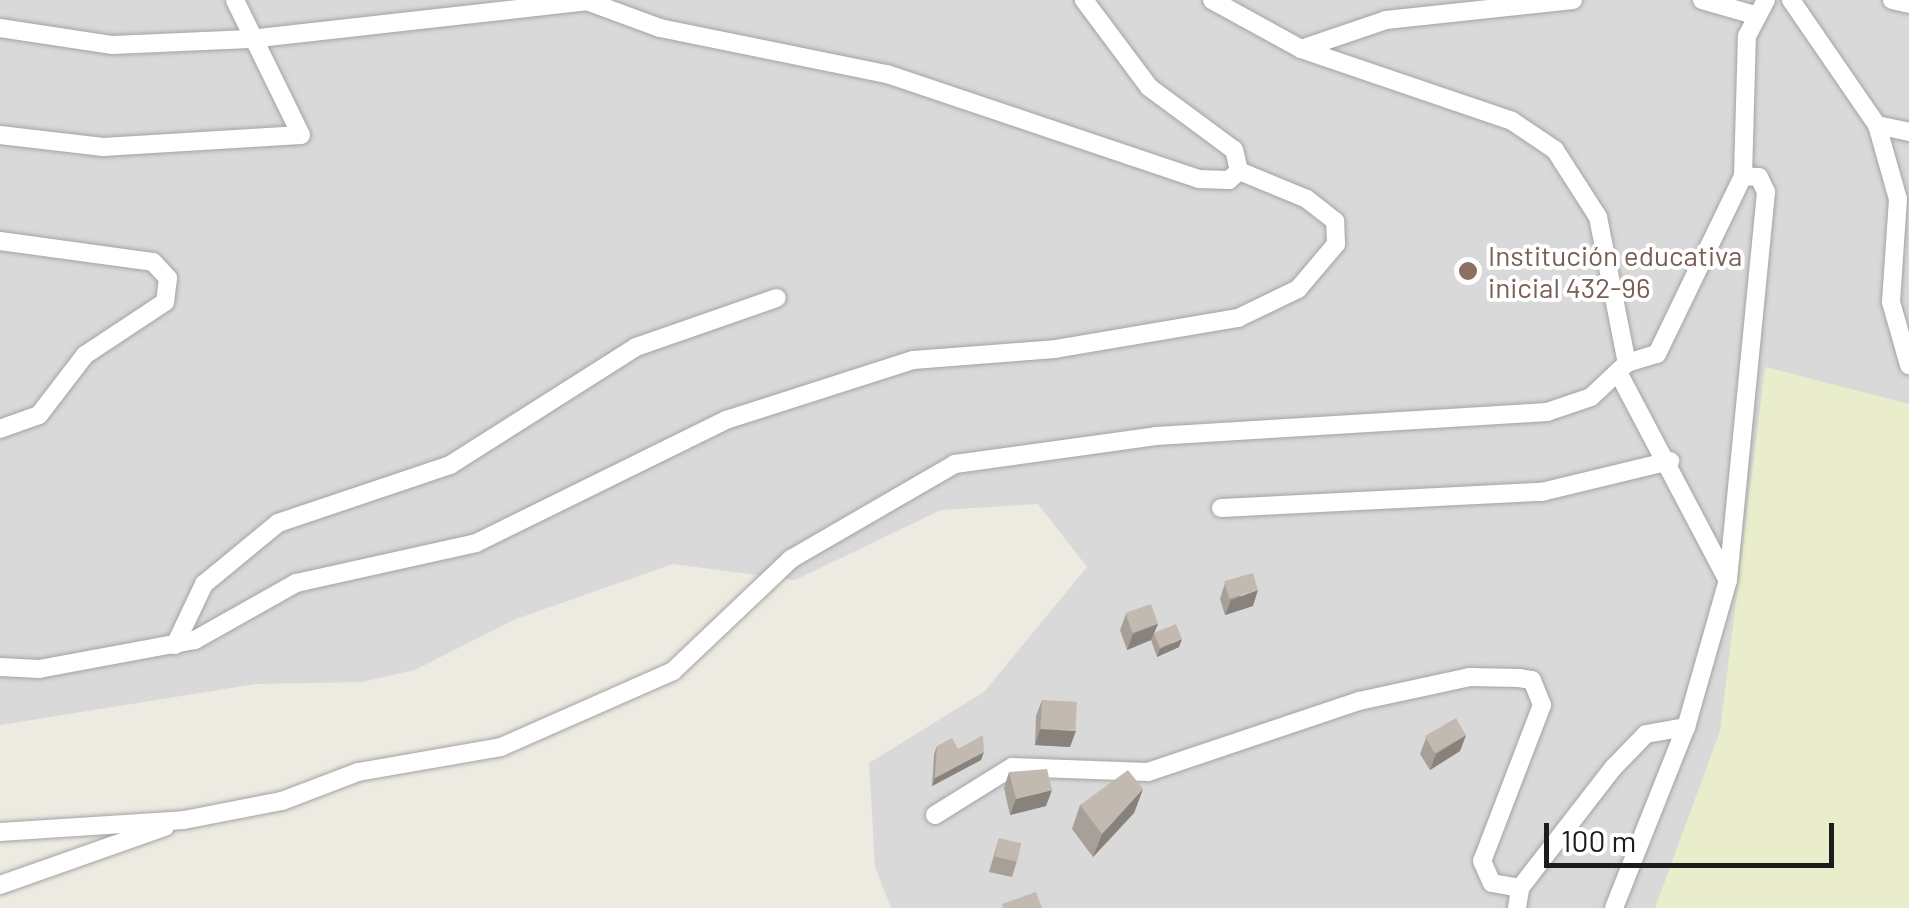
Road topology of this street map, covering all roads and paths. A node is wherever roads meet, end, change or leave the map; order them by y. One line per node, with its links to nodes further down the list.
1 (235, 0): 16 (street)
2 (602, 0): 9 (street)
3 (1084, 0): 21 (street)
4 (1212, 0): 17 (street)
5 (1573, 0): 17 (street)
6 (1702, 0): 14 (street)
7 (1766, 0): 14 (street)
8 (1892, 0): 11 (street)
9 (584, 1): 12 (street); 21 (street)
10 (1802, 2): 18 (street)
11 (1909, 4)
12 (551, 5): 13 (street)
13 (419, 7): 16 (street)
14 (1751, 14): 22 (street)
15 (0, 28): 16 (street)
16 (250, 39): 20 (street)
17 (1301, 49): 26 (street)
18 (1877, 125): 19 (street); 25 (street)
19 (1909, 132)
20 (0, 135)
21 (1239, 171): 31 (street)
22 (1743, 176): 26 (street); 30 (street)
23 (0, 240): 27 (street)
24 (776, 298): 31 (street)
25 (1909, 364)
26 (1623, 370): 28 (street); 35 (street)
27 (0, 429)
28 (1670, 461): 29 (street); 30 (street)
29 (1220, 508)
30 (1728, 580): 33 (street)
31 (175, 645): 32 (street)
32 (0, 668)
33 (1686, 727): 38 (street); 40 (street)
34 (935, 815): 38 (street)
35 (184, 820): 36 (street); 37 (street)
36 (0, 832)
37 (0, 885)
38 (1520, 888): 39 (street)
39 (1517, 908)
40 (1614, 908)

